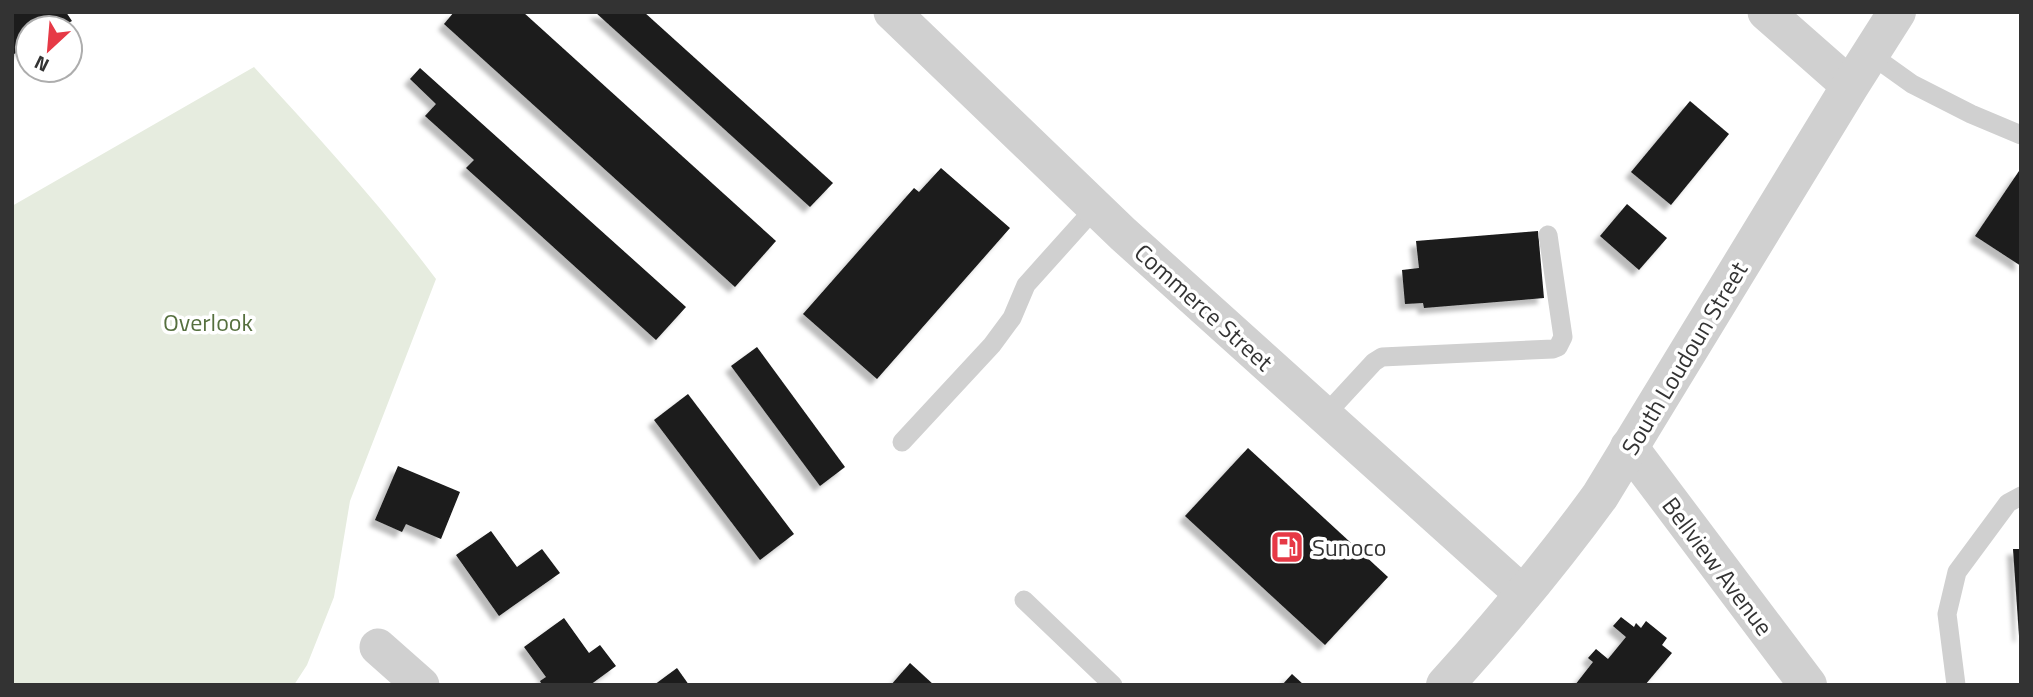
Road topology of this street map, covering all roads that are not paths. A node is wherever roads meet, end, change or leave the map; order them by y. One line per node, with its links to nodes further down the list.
1 (892, 12): 7 (street, Commerce Street)
2 (1766, 12): 5 (street)
3 (1897, 12): 4 (street, South Loudoun Street)
4 (1870, 54): 5 (street, South Loudoun Street); 6 (lane)
5 (1850, 86): 11 (street, South Loudoun Street)
6 (2021, 135)
7 (1096, 207): 9 (street, Commerce Street); 10 (lane)
8 (1548, 235): 9 (lane)
9 (1325, 415): 13 (street, Commerce Street)
10 (902, 442)
11 (1629, 447): 13 (street, South Loudoun Street); 19 (street, Bellview Avenue)
12 (2021, 496): 20 (lane)
13 (1523, 594): 18 (street, South Loudoun Street)
14 (1024, 600): 17 (lane)
15 (378, 647): 16 (street)
16 (421, 685)
17 (1113, 685)
18 (1445, 685)
19 (1808, 685)
20 (1956, 685)

